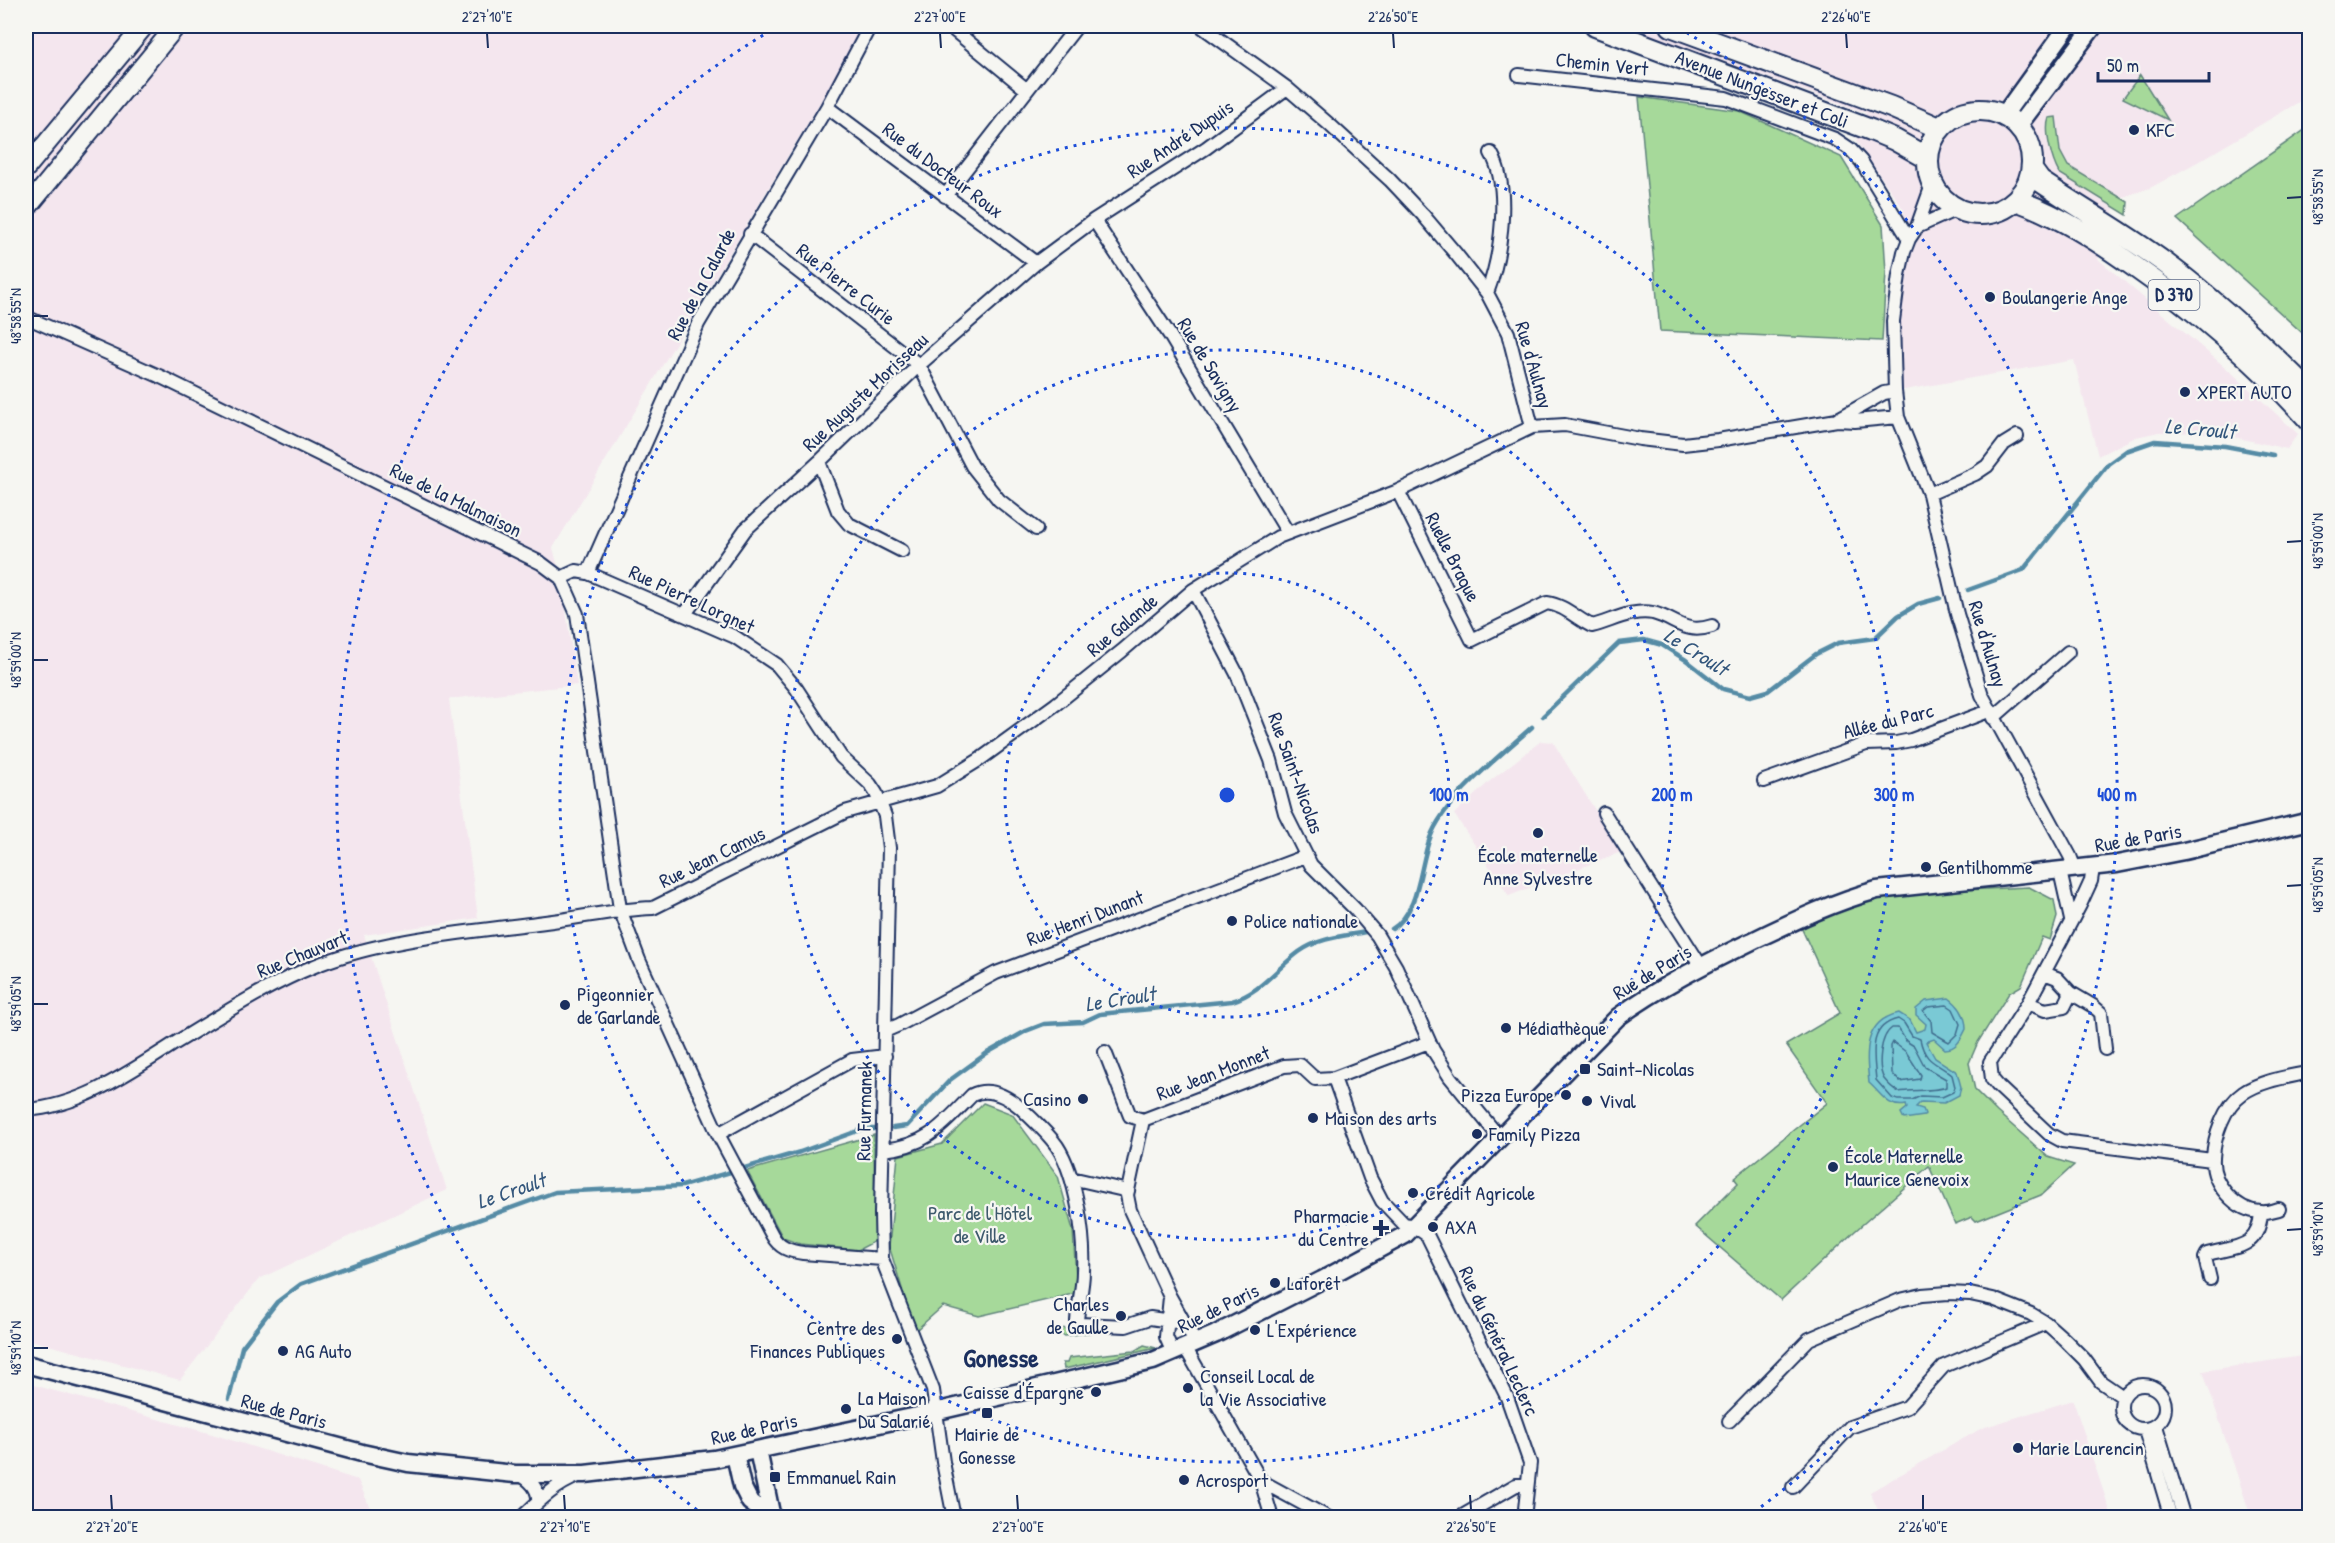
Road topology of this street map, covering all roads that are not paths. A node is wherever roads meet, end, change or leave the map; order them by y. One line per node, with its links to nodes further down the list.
1 (144, 26): 19 (main road)
2 (176, 26): 24 (main road)
3 (870, 26): 14 (street, Rue de la Calarde)
4 (949, 26): 13 (street)
5 (1077, 26): 13 (street)
6 (1201, 26): 12 (street, Rue d'Aulnay)
7 (1595, 26): 18 (main road, Avenue Nungesser et Coli)
8 (1671, 26): 16 (main road, Avenue Nungesser et Coli)
9 (2068, 26): 15 (street)
10 (2094, 26): 15 (street)
11 (1519, 75): 29 (street, Chemin Vert)
12 (1287, 88): 26 (street, Rue André Dupuis); 31 (street, Rue d'Aulnay)
13 (1027, 90): 22 (street)
14 (827, 107): 22 (street, Rue du Docteur Roux); 28 (street, Rue de la Calarde)
15 (2011, 121): 16 (main road); 20 (main road)
16 (1939, 128): 18 (main road)
17 (1491, 153): 31 (street)
18 (1927, 158): 21 (main road)
19 (26, 168)
20 (2032, 170): 23 (main road); 35 (main road, D 370)
21 (1932, 185): 25 (main road); 27 (street, Rue d'Aulnay)
22 (945, 196): 30 (street, Rue du Docteur Roux)
23 (2016, 200): 25 (main road); 38 (main road, D 370)
24 (26, 208)
25 (1957, 209): 27 (street)
26 (1094, 220): 30 (street, Rue Auguste Morisseau); 45 (street, Rue de Savigny)
27 (1917, 227): 29 (street, Rue d'Aulnay)
28 (750, 234): 33 (street, Rue Pierre Curie); 47 (street, Rue de la Calarde)
29 (1909, 239): 34 (street, Rue d'Aulnay)
30 (1036, 263): 33 (street, Rue Auguste Morisseau)
31 (1487, 293): 39 (street, Rue d'Aulnay)
32 (26, 317): 48 (street, Rue de la Malmaison)
33 (919, 365): 41 (street, Rue Auguste Morisseau); 44 (street)
34 (1895, 392): 36 (street, Rue d'Aulnay); 37 (street, Rue d'Aulnay)
35 (2310, 392)
36 (1898, 417): 37 (street, Rue d'Aulnay); 43 (street, Rue d'Aulnay)
37 (1837, 420): 39 (street, Rue d'Aulnay)
38 (2310, 421)
39 (1532, 427): 42 (street, Rue Galande)
40 (2018, 436): 43 (street)
41 (819, 462): 46 (street); 50 (street, Rue Auguste Morisseau)
42 (1398, 491): 45 (street, Rue Galande); 51 (street, Ruelle Braque)
43 (1929, 494): 53 (street, Rue d'Aulnay)
44 (1036, 529)
45 (1288, 532): 49 (street, Rue Galande)
46 (902, 550)
47 (588, 573): 48 (street); 50 (street, Rue Pierre Lorgnet)
48 (561, 578): 62 (street)
49 (1193, 590): 55 (street, Rue Galande); 59 (street, Rue Saint-Nicolas)
50 (685, 614): 55 (street, Rue Pierre Lorgnet)
51 (1712, 626)
52 (2068, 652): 53 (street)
53 (1991, 714): 54 (street, Allée du Parc); 61 (street, Rue d'Aulnay)
54 (1764, 781)
55 (880, 802): 58 (street, Rue Galande); 68 (street, Rue Furmanek)
56 (1604, 813): 64 (street)
57 (2310, 821): 60 (street, Rue de Paris)
58 (817, 826): 62 (street, Rue Jean Camus)
59 (1306, 856): 68 (street, Rue Henri Dunant); 69 (street, Rue Saint-Nicolas)
60 (2093, 868): 61 (street, Rue de Paris); 63 (street)
61 (2067, 870): 63 (street, Rue d'Aulnay); 64 (street, Rue de Paris)
62 (620, 909): 75 (street, Rue Chauvart); 77 (street)
63 (2071, 920): 65 (street)
64 (1701, 966): 78 (street, Rue de Paris)
65 (2044, 973): 66 (street); 67 (street)
66 (2071, 993): 67 (street); 70 (street)
67 (2028, 1003): 82 (street)
68 (885, 1031): 72 (street, Rue Furmanek)
69 (1429, 1042): 74 (street); 78 (street, Rue Saint-Nicolas)
70 (2104, 1049)
71 (1105, 1052): 76 (street)
72 (885, 1056): 77 (street); 80 (street, Rue Furmanek)
73 (2310, 1072): 82 (street)
74 (1334, 1078): 76 (street, Rue Jean Monnet); 87 (street, Rue du Général Leclerc)
75 (26, 1110)
76 (1143, 1120): 84 (street)
77 (718, 1134): 88 (street)
78 (1499, 1137): 87 (street, Rue de Paris)
79 (1073, 1148): 81 (street)
80 (884, 1150): 81 (street); 88 (street, Rue Furmanek)
81 (1061, 1152): 83 (street)
82 (2212, 1160): 86 (street)
83 (1071, 1178): 84 (street); 91 (street)
84 (1128, 1191): 90 (street)
85 (2279, 1209): 86 (street)
86 (2261, 1212): 89 (street)
87 (1414, 1226): 94 (street, Rue de Paris); 105 (street, Rue du Général Leclerc)
88 (882, 1259): 97 (street, Rue Furmanek)
89 (2210, 1279)
90 (1170, 1297): 91 (street); 92 (street)
91 (1168, 1321): 92 (street); 94 (street)
92 (1185, 1323): 94 (street)
93 (2046, 1323): 96 (street); 98 (street); 106 (street)
94 (1184, 1347): 97 (street, Rue de Paris); 104 (street)
95 (26, 1365): 102 (street, Rue de Paris)
96 (2123, 1397): 99 (street); 99 (street)
97 (935, 1411): 100 (street, Rue de Paris); 110 (street, Rue Furmanek)
98 (1729, 1421)
99 (2150, 1428): 115 (street); 116 (street)
100 (758, 1450): 101 (street, Rue de Paris); 109 (street)
101 (735, 1455): 103 (street, Rue de Paris); 109 (street)
102 (518, 1474): 103 (street, Rue de Paris); 107 (street)
103 (585, 1474): 107 (street)
104 (1261, 1481): 111 (street); 112 (street)
105 (1527, 1485): 113 (street); 114 (street, Rue du Général Leclerc)
106 (1793, 1487)
107 (538, 1501): 108 (street)
108 (521, 1518)
109 (772, 1518)
110 (954, 1518)
111 (1272, 1518)
112 (1329, 1518)
113 (1459, 1518)
114 (1524, 1518)
115 (2172, 1518)
116 (2184, 1518)

